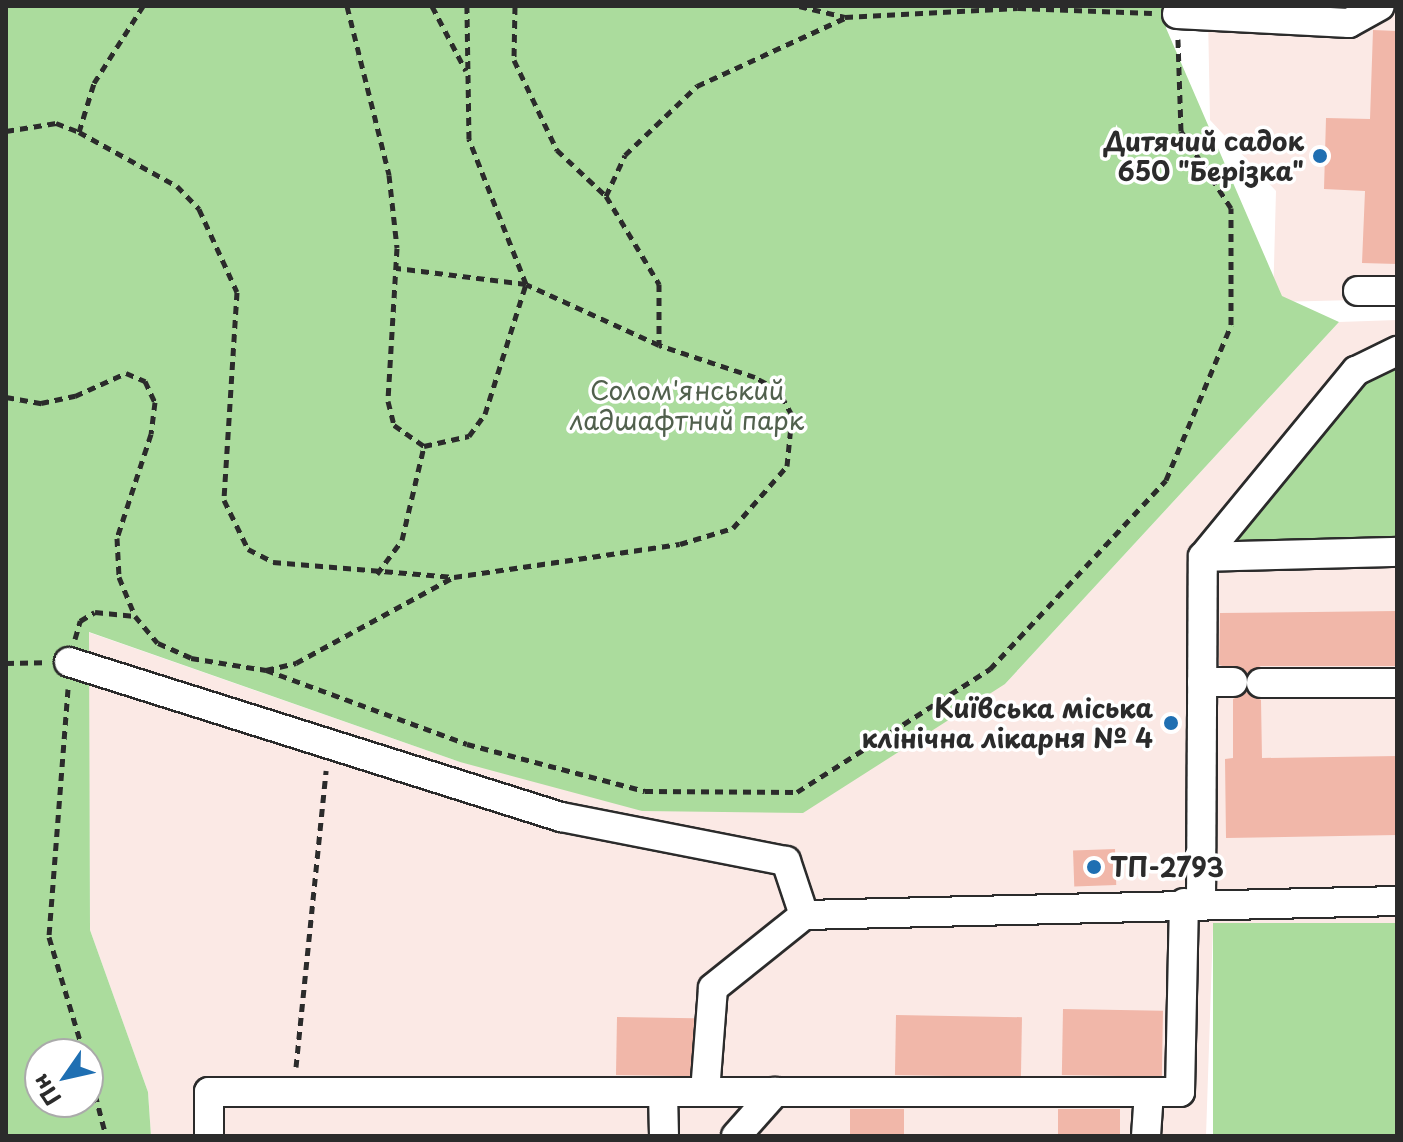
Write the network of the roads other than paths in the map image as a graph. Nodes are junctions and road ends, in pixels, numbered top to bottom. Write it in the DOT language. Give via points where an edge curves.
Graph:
graph roads {
  1 [pos="1380,6"];
  2 [pos="1177,14"];
  3 [pos="1358,291"];
  4 [pos="1397,291"];
  5 [pos="1397,351"];
  6 [pos="1397,552"];
  7 [pos="1203,557"];
  8 [pos="69,662"];
  9 [pos="1202,682"];
  10 [pos="1397,683"];
  11 [pos="1397,901"];
  12 [pos="1193,902"];
  13 [pos="804,915"];
  14 [pos="663,1092"];
  15 [pos="705,1092"];
  16 [pos="775,1092"];
  17 [pos="1149,1092"];
  18 [pos="209,1136"];
  19 [pos="664,1136"];
  20 [pos="736,1136"];
  21 [pos="1146,1136"];
  1 -- 2 [label="lane" via="1349,23"];
  3 -- 4 [label="lane"];
  5 -- 7 [label="lane" via="1356,371"];
  6 -- 7 [label="lane"];
  7 -- 9 [label="lane"];
  8 -- 13 [label="lane" via="561,817 786,861"];
  9 -- 10 [label="lane"];
  9 -- 12 [label="lane"];
  11 -- 12 [label="lane"];
  12 -- 13 [label="lane"];
  12 -- 17 [label="lane" via="1180,1092"];
  13 -- 15 [label="lane" via="713,988"];
  14 -- 15 [label="lane"];
  14 -- 18 [label="lane" via="209,1092"];
  14 -- 19 [label="lane"];
  15 -- 16 [label="lane"];
  16 -- 17 [label="lane"];
  16 -- 20 [label="lane"];
  17 -- 21 [label="lane"];
}
